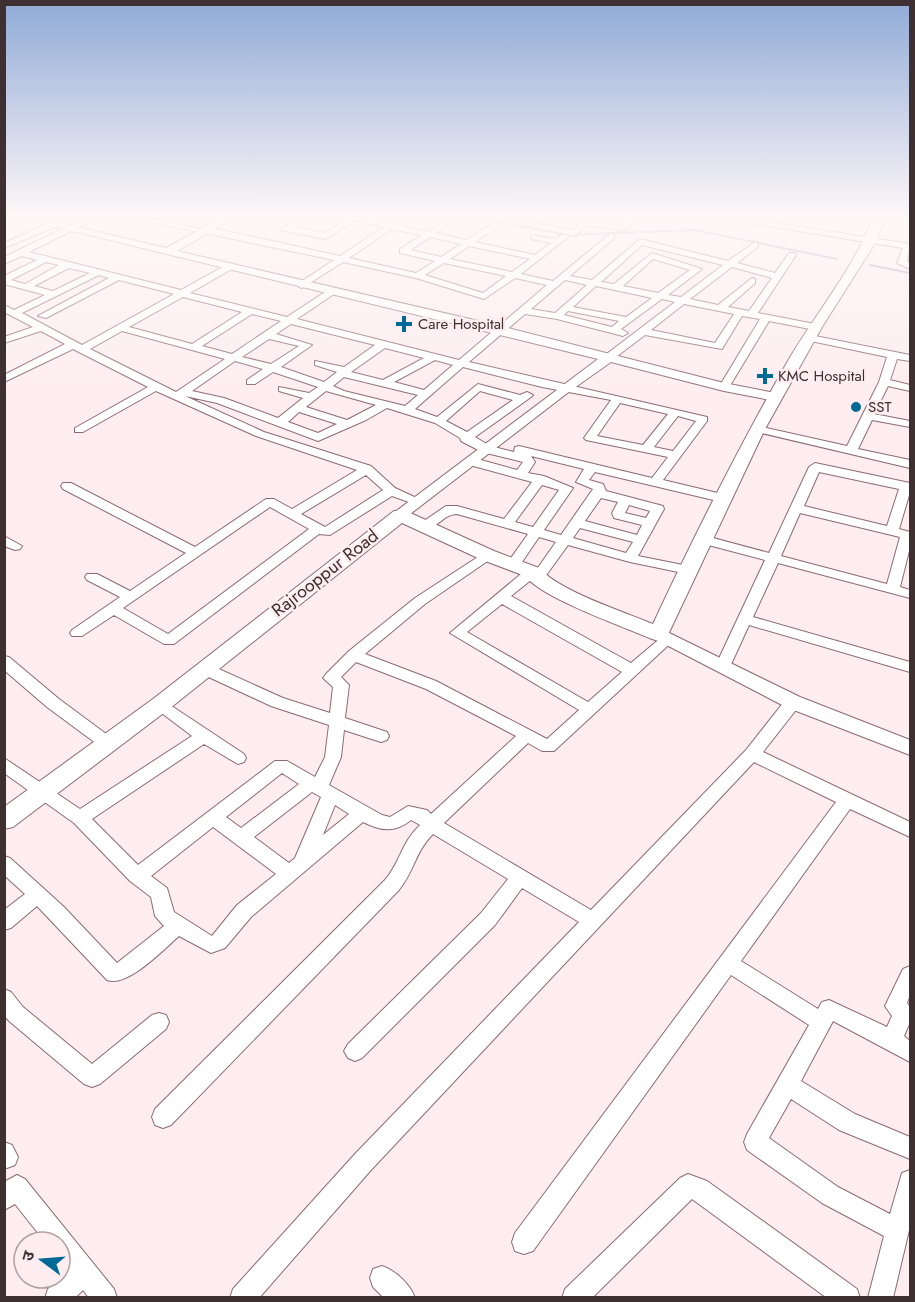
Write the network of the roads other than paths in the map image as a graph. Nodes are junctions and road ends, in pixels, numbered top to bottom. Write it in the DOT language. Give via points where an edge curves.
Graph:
graph roads {
  1 [pos="43,278"];
  2 [pos="87,278"];
  3 [pos="116,278"];
  4 [pos="210,278"];
  5 [pos="273,278"];
  6 [pos="312,278"];
  7 [pos="424,278"];
  8 [pos="509,278"];
  9 [pos="520,278"];
  10 [pos="562,278"];
  11 [pos="567,278"];
  12 [pos="599,278"];
  13 [pos="627,278"];
  14 [pos="684,278"];
  15 [pos="711,278"];
  16 [pos="740,278"];
  17 [pos="776,278"];
  18 [pos="847,278"];
  19 [pos="4,280"];
  20 [pos="752,281"];
  21 [pos="593,283"];
  22 [pos="554,284"];
  23 [pos="302,285"];
  24 [pos="27,286"];
  25 [pos="771,286"];
  26 [pos="615,288"];
  27 [pos="331,292"];
  28 [pos="53,294"];
  29 [pos="181,294"];
  30 [pos="658,296"];
  31 [pos="681,301"];
  32 [pos="566,308"];
  33 [pos="719,309"];
  34 [pos="10,311"];
  35 [pos="250,311"];
  36 [pos="523,311"];
  37 [pos="739,313"];
  38 [pos="556,316"];
  39 [pos="751,316"];
  40 [pos="766,318"];
  41 [pos="289,320"];
  42 [pos="627,320"];
  43 [pos="42,322"];
  44 [pos="122,328"];
  45 [pos="500,330"];
  46 [pos="614,330"];
  47 [pos="813,332"];
  48 [pos="639,334"];
  49 [pos="267,335"];
  50 [pos="4,340"];
  51 [pos="384,344"];
  52 [pos="77,348"];
  53 [pos="194,348"];
  54 [pos="893,355"];
  55 [pos="433,357"];
  56 [pos="608,358"];
  57 [pos="910,358"];
  58 [pos="232,359"];
  59 [pos="319,363"];
  60 [pos="461,364"];
  61 [pos="272,368"];
  62 [pos="344,372"];
  63 [pos="4,379"];
  64 [pos="251,382"];
  65 [pos="884,382"];
  66 [pos="385,383"];
  67 [pos="542,384"];
  68 [pos="325,386"];
  69 [pos="156,387"];
  70 [pos="565,387"];
  71 [pos="724,387"];
  72 [pos="910,388"];
  73 [pos="283,389"];
  74 [pos="425,393"];
  75 [pos="180,394"];
  76 [pos="774,397"];
  77 [pos="310,398"];
  78 [pos="618,398"];
  79 [pos="521,399"];
  80 [pos="386,404"];
  81 [pos="297,408"];
  82 [pos="407,410"];
  83 [pos="676,412"];
  84 [pos="868,416"];
  85 [pos="439,422"];
  86 [pos="279,423"];
  87 [pos="348,424"];
  88 [pos="910,424"];
  89 [pos="757,429"];
  90 [pos="79,430"];
  91 [pos="465,439"];
  92 [pos="490,446"];
  93 [pos="647,448"];
  94 [pos="851,451"];
  95 [pos="675,455"];
  96 [pos="470,461"];
  97 [pos="910,464"];
  98 [pos="592,467"];
  99 [pos="367,469"];
  100 [pos="521,474"];
  101 [pos="540,479"];
  102 [pos="655,482"];
  103 [pos="67,486"];
  104 [pos="908,487"];
  105 [pos="391,491"];
  106 [pos="598,493"];
  107 [pos="722,498"];
  108 [pos="417,501"];
  109 [pos="797,508"];
  110 [pos="292,514"];
  111 [pos="400,514"];
  112 [pos="577,523"];
  113 [pos="507,524"];
  114 [pos="426,526"];
  115 [pos="317,529"];
  116 [pos="892,531"];
  117 [pos="537,532"];
  118 [pos="909,536"];
  119 [pos="702,539"];
  120 [pos="564,540"];
  121 [pos="641,540"];
  122 [pos="197,553"];
  123 [pos="487,555"];
  124 [pos="630,558"];
  125 [pos="772,558"];
  126 [pos="905,566"];
  127 [pos="688,570"];
  128 [pos="527,572"];
  129 [pos="92,577"];
  130 [pos="892,590"];
  131 [pos="910,594"];
  132 [pos="131,597"];
  133 [pos="501,597"];
  134 [pos="114,609"];
  135 [pos="744,619"];
  136 [pos="77,633"];
  137 [pos="664,636"];
  138 [pos="354,655"];
  139 [pos="4,661"];
  140 [pos="723,667"];
  141 [pos="910,667"];
  142 [pos="205,669"];
  143 [pos="633,671"];
  144 [pos="793,702"];
  145 [pos="161,704"];
  146 [pos="590,710"];
  147 [pos="337,722"];
  148 [pos="204,735"];
  149 [pos="527,735"];
  150 [pos="381,736"];
  151 [pos="107,743"];
  152 [pos="910,748"];
  153 [pos="752,754"];
  154 [pos="238,758"];
  155 [pos="4,764"];
  156 [pos="321,789"];
  157 [pos="44,791"];
  158 [pos="848,800"];
  159 [pos="363,813"];
  160 [pos="213,817"];
  161 [pos="80,818"];
  162 [pos="4,820"];
  163 [pos="431,824"];
  164 [pos="910,830"];
  165 [pos="240,838"];
  166 [pos="4,863"];
  167 [pos="296,869"];
  168 [pos="137,876"];
  169 [pos="518,876"];
  170 [pos="38,894"];
  171 [pos="594,921"];
  172 [pos="4,922"];
  173 [pos="178,926"];
  174 [pos="728,963"];
  175 [pos="910,975"];
  176 [pos="4,998"];
  177 [pos="159,1022"];
  178 [pos="822,1022"];
  179 [pos="891,1040"];
  180 [pos="355,1051"];
  181 [pos="910,1052"];
  182 [pos="787,1085"];
  183 [pos="162,1116"];
  184 [pos="910,1148"];
  185 [pos="910,1180"];
  186 [pos="4,1198"];
  187 [pos="896,1230"];
  188 [pos="524,1242"];
  189 [pos="84,1272"];
  190 [pos="382,1278"];
  191 [pos="57,1298"];
  192 [pos="105,1298"];
  193 [pos="242,1298"];
  194 [pos="403,1298"];
  195 [pos="574,1298"];
  196 [pos="848,1298"];
  197 [pos="880,1298"];
  1 -- 24 [label="street"];
  2 -- 28 [label="street"];
  3 -- 29 [label="street"];
  3 -- 43 [label="street"];
  4 -- 29 [label="street"];
  5 -- 23 [label="street"];
  6 -- 23 [label="street"];
  7 -- 8 [label="street" via="484,296"];
  9 -- 22 [label="street"];
  10 -- 22 [label="street"];
  11 -- 21 [label="street"];
  12 -- 21 [label="street"];
  13 -- 26 [label="street"];
  14 -- 30 [label="street"];
  15 -- 31 [label="street"];
  16 -- 20 [label="street"];
  17 -- 25 [label="street"];
  18 -- 47 [label="main road"];
  19 -- 24 [label="street"];
  20 -- 25 [label="street"];
  20 -- 33 [label="street"];
  21 -- 26 [label="street"];
  21 -- 32 [label="street"];
  22 -- 36 [label="street"];
  23 -- 27 [label="street"];
  24 -- 28 [label="street"];
  25 -- 39 [label="street"];
  26 -- 30 [label="street"];
  27 -- 41 [label="street"];
  27 -- 45 [label="street"];
  28 -- 34 [label="street"];
  29 -- 35 [label="street"];
  29 -- 44 [label="street"];
  30 -- 31 [label="street"];
  30 -- 42 [label="street"];
  31 -- 33 [label="street"];
  31 -- 48 [label="street"];
  32 -- 38 [label="street"];
  32 -- 42 [label="street"];
  33 -- 37 [label="street"];
  34 -- 43 [label="street"];
  35 -- 41 [label="street"];
  35 -- 53 [label="street"];
  36 -- 38 [label="street"];
  36 -- 45 [label="street"];
  37 -- 39 [label="street"];
  37 -- 48 [label="street" via="718,347"];
  38 -- 46 [label="street"];
  39 -- 40 [label="street"];
  40 -- 47 [label="street"];
  40 -- 71 [label="street"];
  41 -- 49 [label="street"];
  41 -- 51 [label="street"];
  42 -- 46 [label="street"];
  43 -- 50 [label="street"];
  43 -- 52 [label="street"];
  44 -- 52 [label="street"];
  44 -- 53 [label="street"];
  45 -- 56 [label="street"];
  45 -- 60 [label="street"];
  46 -- 48 [label="street"];
  47 -- 54 [label="street"];
  47 -- 76 [label="main road"];
  48 -- 56 [label="street"];
  49 -- 58 [label="street"];
  49 -- 61 [label="street" via="307,345"];
  51 -- 55 [label="street"];
  51 -- 62 [label="street"];
  52 -- 63 [label="street"];
  52 -- 69 [label="street"];
  53 -- 58 [label="street"];
  54 -- 57 [label="street"];
  54 -- 65 [label="street"];
  55 -- 60 [label="street"];
  55 -- 66 [label="street"];
  56 -- 70 [label="street, Rajrooppur Road"];
  56 -- 71 [label="street"];
  58 -- 61 [label="street"];
  58 -- 75 [label="street"];
  59 -- 62 [label="street"];
  60 -- 67 [label="street"];
  60 -- 74 [label="street"];
  61 -- 64 [label="street"];
  61 -- 68 [label="street"];
  62 -- 66 [label="street"];
  62 -- 68 [label="street"];
  65 -- 72 [label="street"];
  65 -- 84 [label="street"];
  66 -- 74 [label="street"];
  67 -- 70 [label="street"];
  67 -- 79 [label="street"];
  68 -- 77 [label="street"];
  68 -- 80 [label="street"];
  69 -- 75 [label="street"];
  69 -- 90 [label="street"];
  70 -- 78 [label="street"];
  70 -- 92 [label="street, Rajrooppur Road"];
  71 -- 76 [label="street"];
  73 -- 77 [label="street"];
  74 -- 82 [label="street"];
  75 -- 86 [label="street" via="220,400"];
  75 -- 99 [label="street" via="260,434"];
  76 -- 89 [label="main road"];
  77 -- 81 [label="street"];
  78 -- 83 [label="street"];
  78 -- 93 [label="street" via="590,438"];
  79 -- 85 [label="street" via="478,387"];
  79 -- 91 [label="street"];
  80 -- 82 [label="street"];
  80 -- 87 [label="street"];
  81 -- 86 [label="street"];
  81 -- 87 [label="street"];
  82 -- 85 [label="street"];
  83 -- 93 [label="street"];
  83 -- 95 [label="street" via="703,419"];
  84 -- 88 [label="street"];
  84 -- 94 [label="street"];
  85 -- 91 [label="street"];
  86 -- 87 [label="street" via="318,436"];
  89 -- 94 [label="street"];
  89 -- 107 [label="main road"];
  91 -- 92 [label="street"];
  92 -- 96 [label="street, Rajrooppur Road"];
  92 -- 98 [label="street"];
  92 -- 100 [label="street" via="526,458 529,462"];
  93 -- 95 [label="street"];
  94 -- 97 [label="street"];
  95 -- 102 [label="street"];
  96 -- 100 [label="street"];
  96 -- 108 [label="street, Rajrooppur Road"];
  98 -- 102 [label="street"];
  98 -- 106 [label="street" via="582,482 599,487"];
  99 -- 105 [label="street"];
  99 -- 110 [label="street"];
  100 -- 101 [label="street"];
  101 -- 113 [label="street"];
  101 -- 117 [label="street" via="564,486 567,491"];
  102 -- 107 [label="street"];
  103 -- 122 [label="street"];
  104 -- 109 [label="street" via="815,467"];
  104 -- 116 [label="street"];
  105 -- 108 [label="street"];
  105 -- 115 [label="street" via="325,532"];
  106 -- 112 [label="street"];
  106 -- 121 [label="street" via="658,509"];
  107 -- 119 [label="main road"];
  108 -- 111 [label="street, Rajrooppur Road"];
  109 -- 116 [label="street"];
  109 -- 125 [label="street"];
  110 -- 115 [label="street"];
  110 -- 122 [label="street" via="270,502"];
  111 -- 114 [label="main road"];
  111 -- 142 [label="main road, Rajrooppur Road"];
  112 -- 120 [label="street"];
  112 -- 121 [label="street"];
  113 -- 114 [label="street" via="452,509"];
  113 -- 117 [label="street"];
  114 -- 123 [label="main road"];
  115 -- 134 [label="street" via="169,641"];
  116 -- 118 [label="street"];
  117 -- 120 [label="street"];
  117 -- 128 [label="street"];
  118 -- 126 [label="street"];
  119 -- 125 [label="street"];
  119 -- 127 [label="main road"];
  120 -- 124 [label="street"];
  120 -- 128 [label="street"];
  121 -- 124 [label="street"];
  122 -- 132 [label="street"];
  123 -- 128 [label="main road"];
  123 -- 138 [label="street" via="420,601"];
  124 -- 127 [label="street"];
  125 -- 130 [label="street"];
  125 -- 135 [label="street"];
  126 -- 130 [label="street"];
  127 -- 137 [label="main road"];
  128 -- 133 [label="street"];
  128 -- 137 [label="main road" via="575,598"];
  129 -- 132 [label="street"];
  130 -- 131 [label="street"];
  132 -- 134 [label="street"];
  133 -- 143 [label="street"];
  133 -- 146 [label="street" via="457,633"];
  134 -- 136 [label="street"];
  135 -- 140 [label="street"];
  135 -- 141 [label="street"];
  137 -- 140 [label="street"];
  137 -- 143 [label="street"];
  138 -- 147 [label="street" via="331,678 341,685"];
  138 -- 149 [label="street" via="431,685"];
  139 -- 151 [label="street"];
  140 -- 144 [label="street"];
  142 -- 145 [label="main road, Rajrooppur Road"];
  142 -- 147 [label="street" via="257,694"];
  143 -- 146 [label="street"];
  144 -- 152 [label="street"];
  144 -- 153 [label="street"];
  145 -- 148 [label="street"];
  145 -- 151 [label="main road, Rajrooppur Road"];
  146 -- 149 [label="street" via="548,747"];
  147 -- 150 [label="street"];
  147 -- 156 [label="street" via="333,757"];
  148 -- 154 [label="street"];
  148 -- 161 [label="street"];
  149 -- 163 [label="street"];
  151 -- 157 [label="main road, Rajrooppur Road"];
  153 -- 158 [label="street"];
  153 -- 171 [label="street"];
  155 -- 157 [label="street"];
  156 -- 159 [label="street"];
  156 -- 160 [label="street" via="281,765"];
  156 -- 165 [label="street"];
  156 -- 167 [label="street"];
  157 -- 161 [label="street"];
  157 -- 162 [label="main road, Rajrooppur Road"];
  158 -- 164 [label="street"];
  158 -- 174 [label="street"];
  159 -- 163 [label="street" via="387,825 395,824 408,813 421,815"];
  159 -- 167 [label="street"];
  160 -- 165 [label="street"];
  160 -- 168 [label="street"];
  161 -- 168 [label="street"];
  163 -- 169 [label="street"];
  163 -- 183 [label="street" via="414,841 392,885"];
  165 -- 167 [label="street"];
  166 -- 170 [label="street"];
  167 -- 173 [label="street" via="244,912 218,942 204,943"];
  168 -- 173 [label="street" via="160,893 165,916"];
  169 -- 171 [label="street"];
  169 -- 180 [label="street" via="488,919"];
  170 -- 172 [label="street"];
  170 -- 173 [label="street" via="114,974"];
  171 -- 193 [label="street" via="363,1162"];
  174 -- 178 [label="street"];
  174 -- 188 [label="street"];
  175 -- 179 [label="street" via="896,1006 904,1014"];
  176 -- 177 [label="street" via="16,1014 92,1077"];
  178 -- 179 [label="street" via="829,1009"];
  178 -- 182 [label="street"];
  179 -- 181 [label="street"];
  182 -- 184 [label="street" via="847,1122"];
  182 -- 187 [label="street" via="755,1142 830,1195"];
  185 -- 187 [label="street"];
  186 -- 189 [label="street" via="17,1187"];
  187 -- 197 [label="street"];
  189 -- 191 [label="street"];
  189 -- 192 [label="street"];
  190 -- 194 [label="street"];
  195 -- 196 [label="street" via="688,1186 699,1189"];
}
